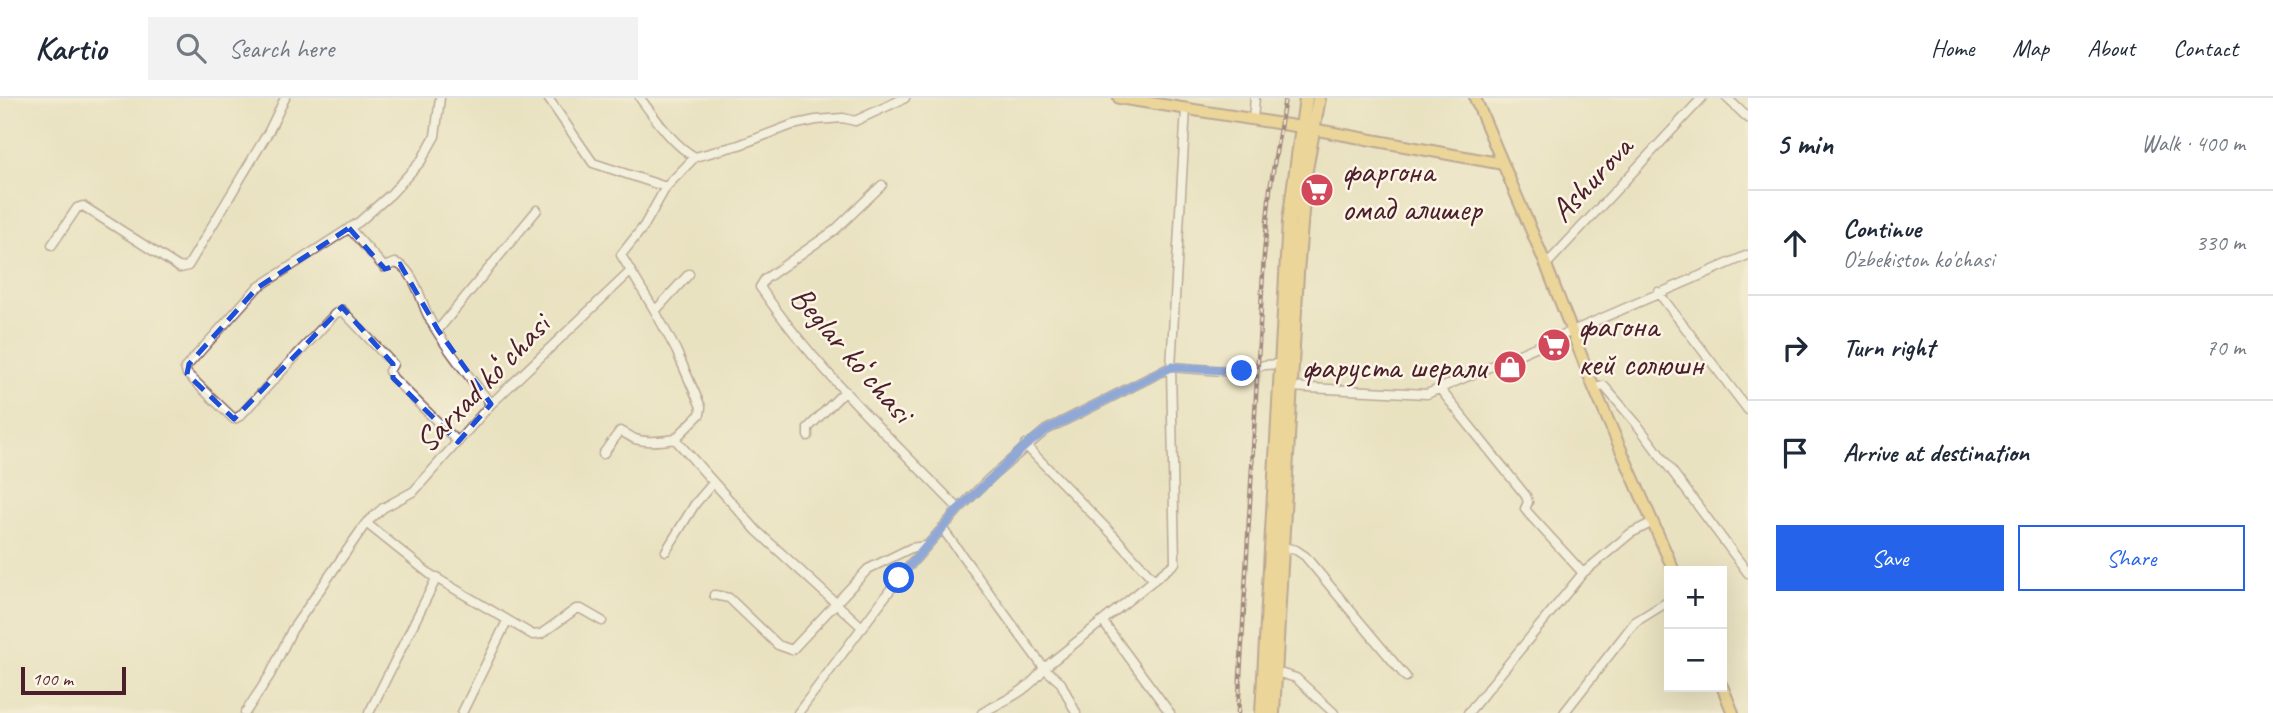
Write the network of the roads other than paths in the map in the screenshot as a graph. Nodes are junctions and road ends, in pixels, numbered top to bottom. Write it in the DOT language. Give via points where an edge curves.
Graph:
graph roads {
  1 [pos="285,98"];
  2 [pos="440,98"];
  3 [pos="548,98"];
  4 [pos="640,98"];
  5 [pos="905,98"];
  6 [pos="1119,98"];
  7 [pos="1255,98"];
  8 [pos="1306,98"];
  9 [pos="1319,98"];
  10 [pos="1475,98"];
  11 [pos="1702,98"];
  12 [pos="1727,98"];
  13 [pos="1144,100"];
  14 [pos="1185,108"];
  15 [pos="1748,118"];
  16 [pos="1253,119"];
  17 [pos="1307,128"];
  18 [pos="695,157"];
  19 [pos="1503,164"];
  20 [pos="882,185"];
  21 [pos="666,187"];
  22 [pos="537,210"];
  23 [pos="349,228"];
  24 [pos="52,245"];
  25 [pos="1748,255"];
  26 [pos="1546,265"];
  27 [pos="630,272"];
  28 [pos="689,274"];
  29 [pos="1658,292"];
  30 [pos="655,311"];
  31 [pos="438,330"];
  32 [pos="1571,331"];
  33 [pos="1280,365"];
  34 [pos="1171,367"];
  35 [pos="1285,387"];
  36 [pos="1594,388"];
  37 [pos="1440,389"];
  38 [pos="845,391"];
  39 [pos="491,404"];
  40 [pos="1748,410"];
  41 [pos="808,436"];
  42 [pos="675,439"];
  43 [pos="458,442"];
  44 [pos="1025,446"];
  45 [pos="603,454"];
  46 [pos="712,483"];
  47 [pos="959,509"];
  48 [pos="366,523"];
  49 [pos="1653,523"];
  50 [pos="942,528"];
  51 [pos="925,546"];
  52 [pos="1283,547"];
  53 [pos="666,551"];
  54 [pos="1672,566"];
  55 [pos="1583,573"];
  56 [pos="1748,573"];
  57 [pos="437,577"];
  58 [pos="1154,580"];
  59 [pos="714,595"];
  60 [pos="836,604"];
  61 [pos="1664,604"];
  62 [pos="507,621"];
  63 [pos="602,621"];
  64 [pos="1103,622"];
  65 [pos="863,628"];
  66 [pos="1044,668"];
  67 [pos="1276,672"];
  68 [pos="1406,677"];
  69 [pos="1724,692"];
  70 [pos="245,713"];
  71 [pos="369,713"];
  72 [pos="462,713"];
  73 [pos="798,713"];
  74 [pos="982,713"];
  75 [pos="1076,713"];
  76 [pos="1170,713"];
  77 [pos="1262,713"];
  78 [pos="1273,713"];
  79 [pos="1334,713"];
  80 [pos="1468,713"];
  81 [pos="1564,713"];
  82 [pos="1733,713"];
  1 -- 24 [label="street" via="185,268 83,206"];
  2 -- 23 [label="street" via="435,136 421,161"];
  3 -- 21 [label="street" via="593,163"];
  4 -- 18 [label="street"];
  5 -- 18 [label="street" via="855,121 843,118 792,125"];
  6 -- 13 [label="main road"];
  7 -- 16 [label="street"];
  8 -- 17 [label="highway"];
  9 -- 17 [label="highway"];
  10 -- 19 [label="main road"];
  11 -- 26 [label="street, Ashurova"];
  12 -- 15 [label="street"];
  13 -- 14 [label="main road"];
  14 -- 16 [label="main road"];
  14 -- 34 [label="street"];
  16 -- 17 [label="main road"];
  17 -- 19 [label="main road"];
  17 -- 33 [label="highway" via="1289,221"];
  17 -- 35 [label="highway"];
  18 -- 21 [label="street"];
  19 -- 26 [label="main road"];
  20 -- 38 [label="street, Beglar koʻchasi" via="835,230 760,284"];
  21 -- 27 [label="street" via="644,226 622,252"];
  22 -- 31 [label="street"];
  23 -- 31 [label="street" via="382,265 400,264"];
  23 -- 43 [label="street" via="257,288 189,363 187,374 233,419 342,310 393,364 389,371 393,377"];
  25 -- 29 [label="street"];
  26 -- 32 [label="main road"];
  27 -- 30 [label="street"];
  27 -- 39 [label="street, Sarxad koʻchasi"];
  28 -- 30 [label="street"];
  29 -- 32 [label="street"];
  29 -- 40 [label="street"];
  30 -- 42 [label="street" via="702,410"];
  31 -- 39 [label="street"];
  32 -- 36 [label="main road"];
  32 -- 37 [label="street"];
  33 -- 34 [label="street" via="1236,372"];
  33 -- 35 [label="highway"];
  34 -- 44 [label="street" via="1046,430"];
  34 -- 58 [label="street" via="1175,563"];
  35 -- 37 [label="street" via="1424,394"];
  35 -- 52 [label="highway"];
  35 -- 77 [label="highway"];
  36 -- 49 [label="main road"];
  36 -- 56 [label="street" via="1604,386 1636,423"];
  37 -- 55 [label="street" via="1526,496 1525,509"];
  38 -- 41 [label="street" via="808,428"];
  38 -- 47 [label="street, Beglar koʻchasi"];
  39 -- 43 [label="street, Sarxad koʻchasi"];
  42 -- 45 [label="street" via="634,439 620,431"];
  42 -- 46 [label="street"];
  43 -- 48 [label="street, Sarxad koʻchasi" via="414,491"];
  44 -- 47 [label="street"];
  44 -- 58 [label="street"];
  46 -- 53 [label="street"];
  46 -- 60 [label="street"];
  47 -- 50 [label="street"];
  48 -- 57 [label="street"];
  48 -- 70 [label="street, Sarxad koʻchasi" via="292,630"];
  49 -- 54 [label="main road"];
  49 -- 55 [label="street" via="1631,533"];
  50 -- 51 [label="street"];
  50 -- 66 [label="street"];
  51 -- 60 [label="street" via="868,569"];
  51 -- 65 [label="street"];
  52 -- 67 [label="highway"];
  52 -- 68 [label="street" via="1305,556"];
  55 -- 80 [label="street"];
  57 -- 62 [label="street"];
  57 -- 71 [label="street"];
  58 -- 64 [label="street"];
  59 -- 60 [label="street" via="729,598 789,651"];
  60 -- 65 [label="street"];
  61 -- 81 [label="street" via="1635,622"];
  62 -- 63 [label="street" via="537,635 576,609"];
  62 -- 72 [label="street"];
  64 -- 66 [label="street"];
  64 -- 76 [label="street"];
  65 -- 73 [label="street"];
  66 -- 74 [label="street" via="1024,690"];
  66 -- 75 [label="street" via="1060,683"];
  67 -- 78 [label="highway"];
  67 -- 79 [label="street" via="1296,678"];
  69 -- 82 [label="main road"];
}
